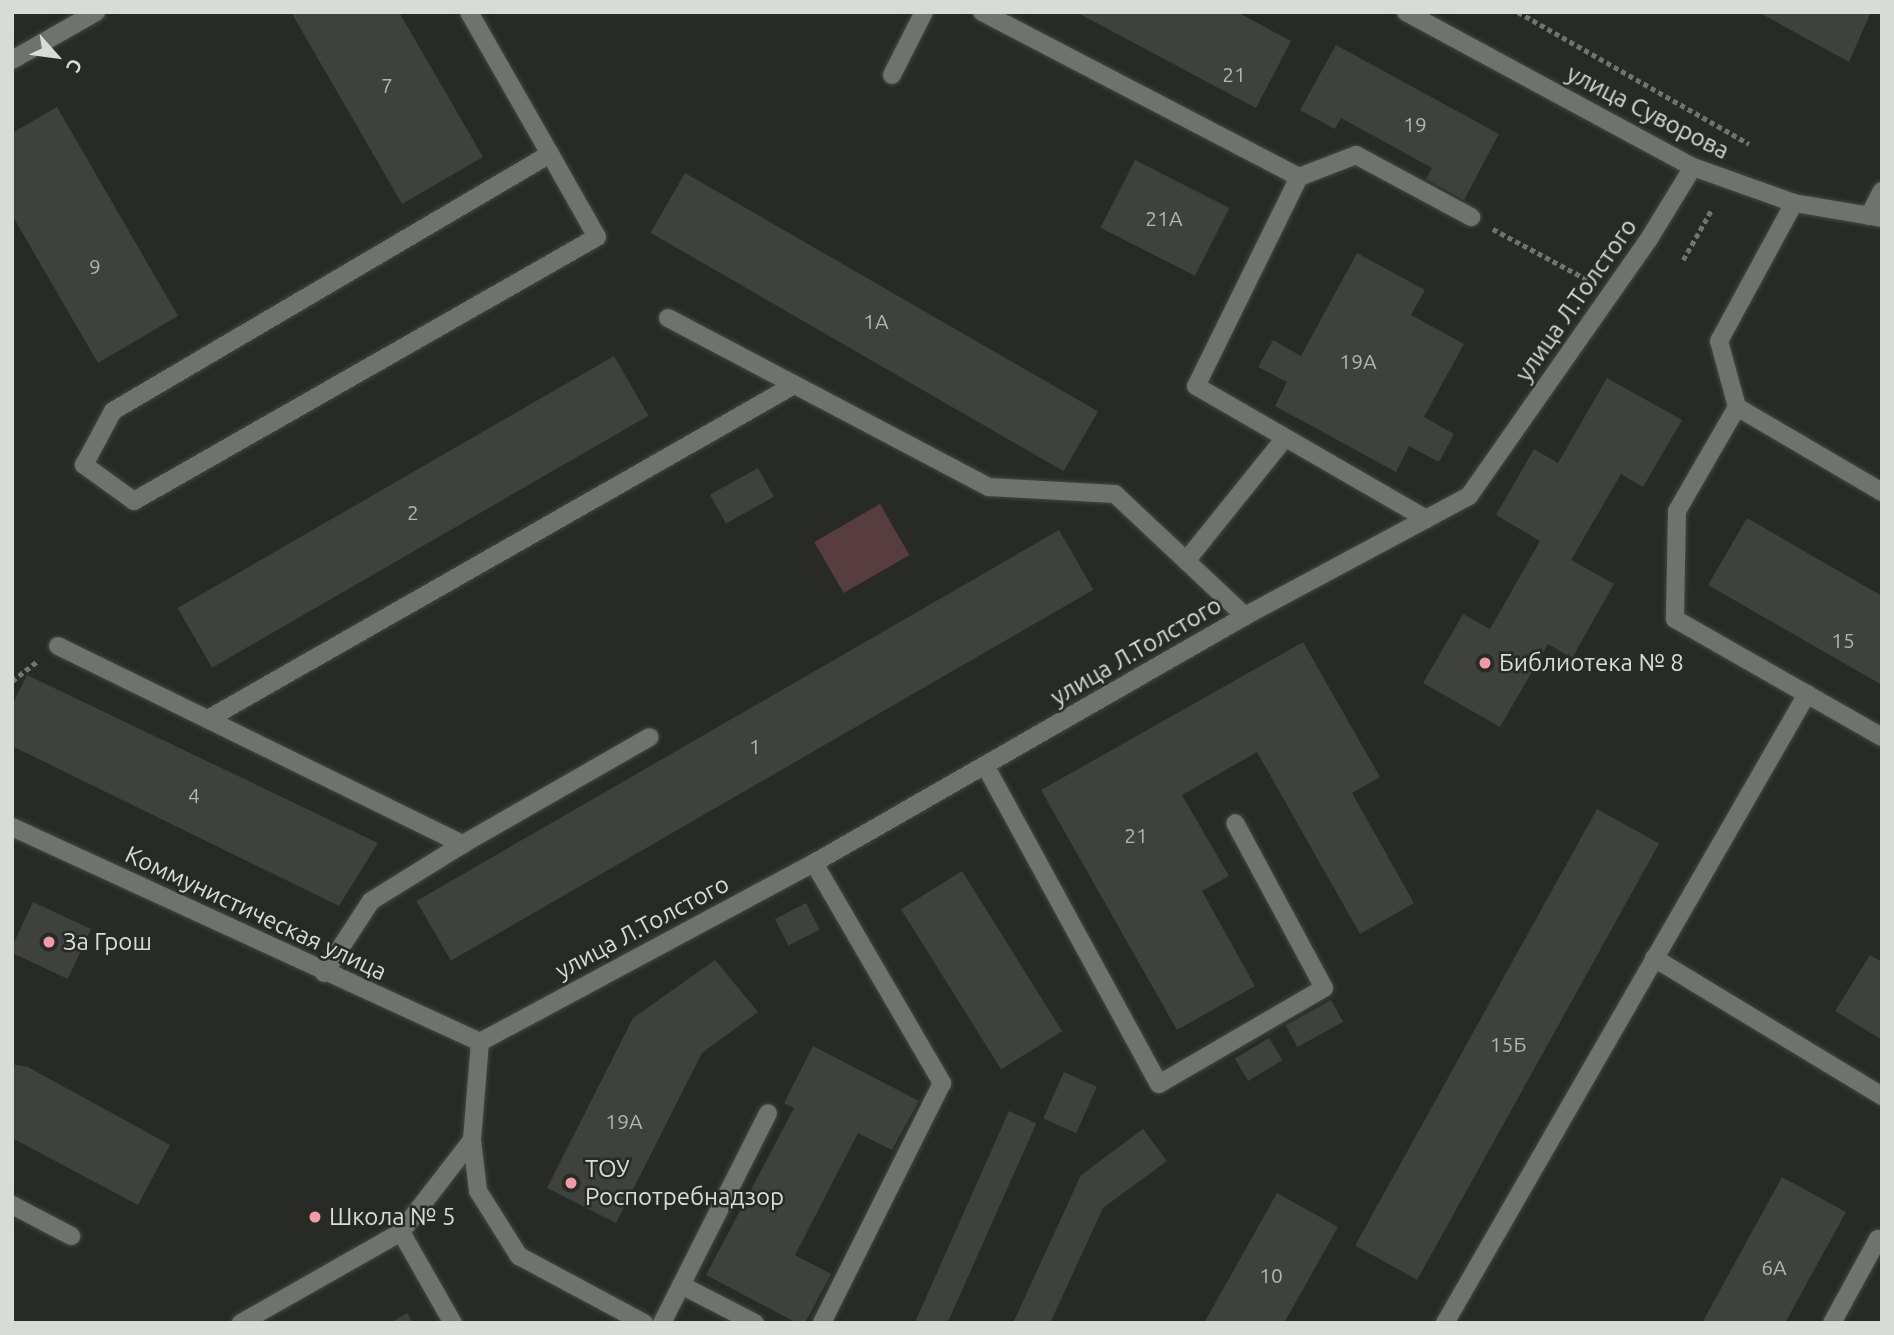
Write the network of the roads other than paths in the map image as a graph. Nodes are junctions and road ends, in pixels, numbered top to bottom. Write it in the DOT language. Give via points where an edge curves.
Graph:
graph roads {
  1 [pos="96,12"];
  2 [pos="469,12"];
  3 [pos="924,12"];
  4 [pos="982,12"];
  5 [pos="1406,12"];
  6 [pos="12,60"];
  7 [pos="892,75"];
  8 [pos="550,153"];
  9 [pos="1693,167"];
  10 [pos="1299,177"];
  11 [pos="1882,191"];
  12 [pos="1794,203"];
  13 [pos="1471,217"];
  14 [pos="1875,217"];
  15 [pos="668,318"];
  16 [pos="794,385"];
  17 [pos="1737,407"];
  18 [pos="1285,438"];
  19 [pos="1882,492"];
  20 [pos="1426,519"];
  21 [pos="1186,561"];
  22 [pos="1245,616"];
  23 [pos="58,646"];
  24 [pos="1807,694"];
  25 [pos="208,719"];
  26 [pos="650,737"];
  27 [pos="1882,737"];
  28 [pos="986,767"];
  29 [pos="1235,823"];
  30 [pos="12,827"];
  31 [pos="463,844"];
  32 [pos="814,863"];
  33 [pos="1654,958"];
  34 [pos="324,974"];
  35 [pos="480,1042"];
  36 [pos="1882,1096"];
  37 [pos="768,1113"];
  38 [pos="472,1140"];
  39 [pos="12,1205"];
  40 [pos="401,1232"];
  41 [pos="71,1236"];
  42 [pos="1882,1241"];
  43 [pos="681,1285"];
  44 [pos="241,1323"];
  45 [pos="453,1323"];
  46 [pos="644,1323"];
  47 [pos="662,1323"];
  48 [pos="755,1323"];
  49 [pos="822,1323"];
  50 [pos="1445,1323"];
  51 [pos="1832,1323"];
  1 -- 6 [label="street"];
  2 -- 8 [label="street"];
  3 -- 7 [label="street"];
  4 -- 10 [label="street"];
  5 -- 9 [label="street, улица Суворова"];
  8 -- 8 [label="street" via="597,237 134,501 84,465 113,411"];
  9 -- 12 [label="street, улица Суворова"];
  9 -- 20 [label="street, улица Л.Толстого" via="1612,293 1469,496"];
  10 -- 13 [label="street" via="1356,155"];
  10 -- 18 [label="street" via="1196,386"];
  11 -- 14 [label="street"];
  12 -- 14 [label="street, улица Суворова"];
  12 -- 17 [label="street" via="1719,341"];
  15 -- 16 [label="street"];
  16 -- 21 [label="street" via="989,488 1115,494"];
  16 -- 25 [label="street"];
  17 -- 19 [label="street"];
  17 -- 24 [label="street" via="1677,511 1675,619"];
  18 -- 20 [label="street"];
  18 -- 21 [label="street"];
  20 -- 22 [label="street, улица Л.Толстого"];
  21 -- 22 [label="street"];
  22 -- 28 [label="street, улица Л.Толстого"];
  23 -- 25 [label="street"];
  24 -- 27 [label="street"];
  24 -- 33 [label="street"];
  25 -- 31 [label="street"];
  26 -- 31 [label="street"];
  28 -- 29 [label="street" via="1159,1084 1324,988"];
  28 -- 32 [label="street, улица Л.Толстого"];
  30 -- 34 [label="street, Коммунистическая улица"];
  31 -- 34 [label="street" via="370,901"];
  32 -- 35 [label="street, улица Л.Толстого"];
  32 -- 49 [label="street" via="942,1083"];
  33 -- 36 [label="street"];
  33 -- 50 [label="street"];
  34 -- 35 [label="street, Коммунистическая улица"];
  35 -- 38 [label="street"];
  37 -- 43 [label="street"];
  38 -- 40 [label="street"];
  38 -- 46 [label="street" via="478,1192 519,1256"];
  39 -- 41 [label="street"];
  40 -- 44 [label="street"];
  40 -- 45 [label="street"];
  42 -- 51 [label="street" via="1878,1240"];
  43 -- 47 [label="street"];
  43 -- 48 [label="street"];
}
